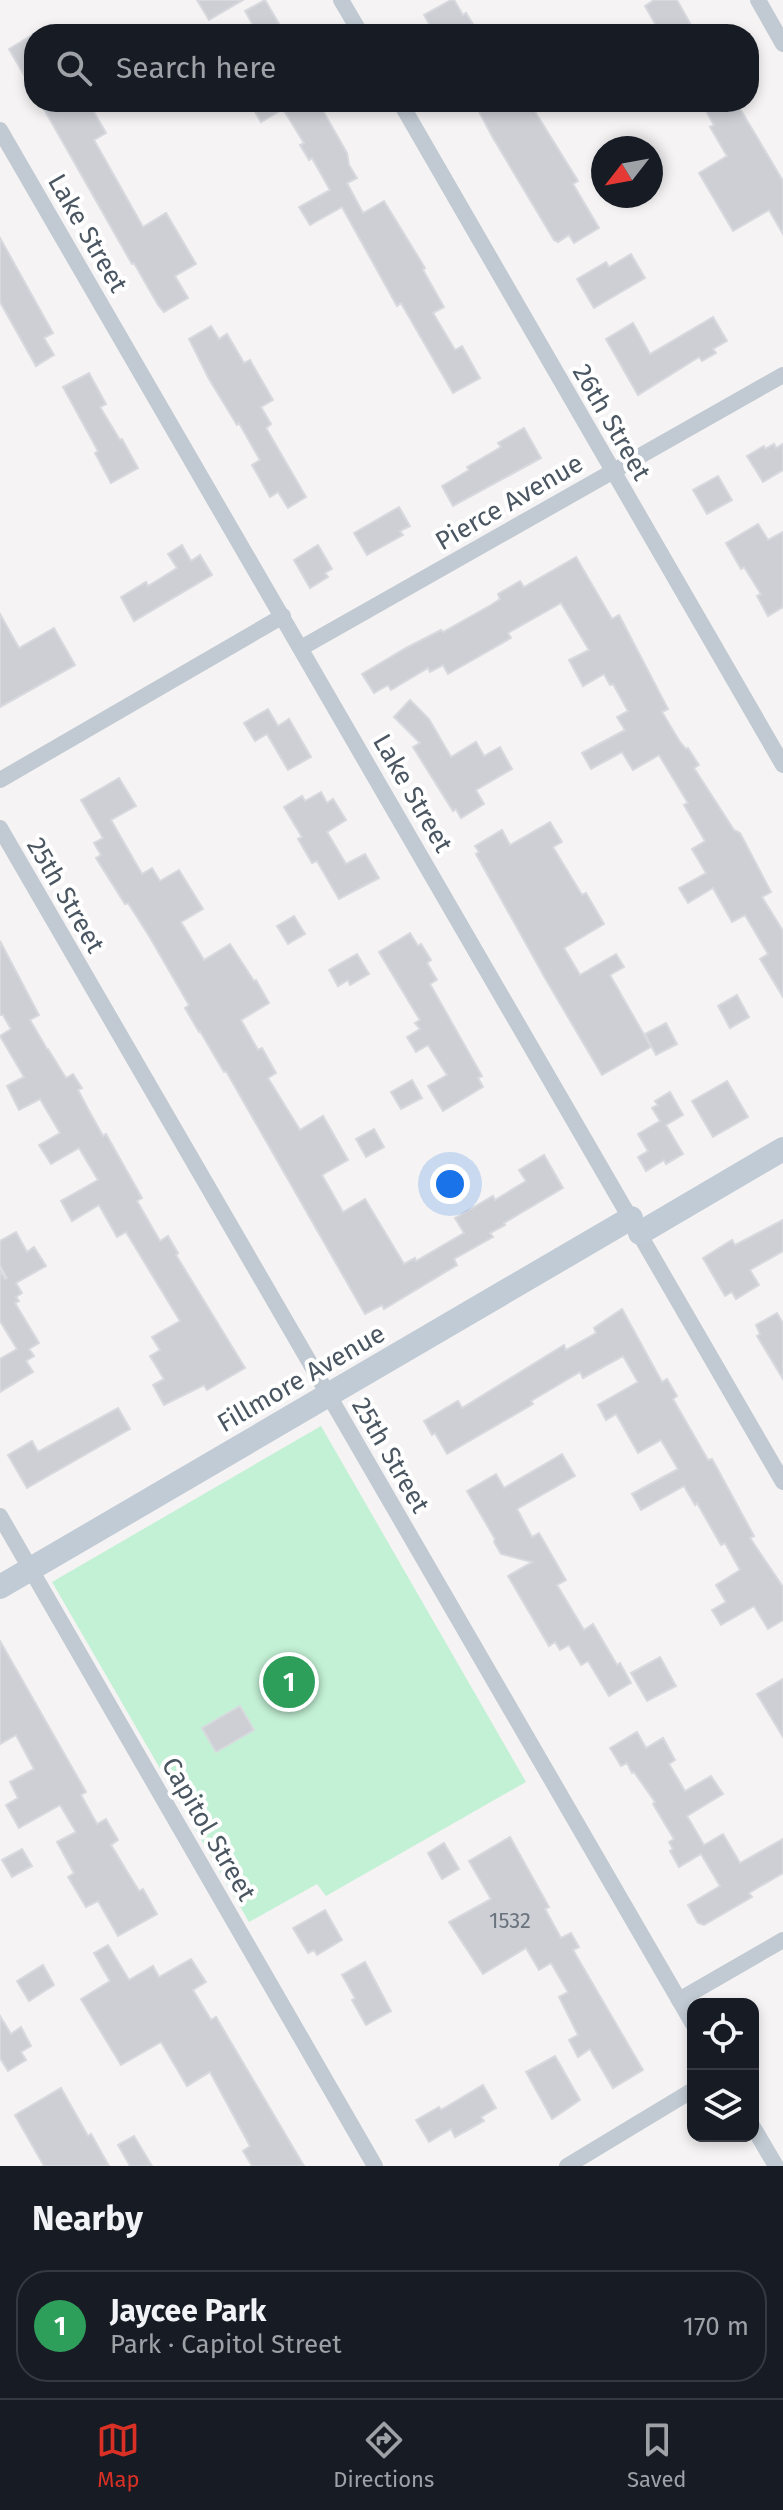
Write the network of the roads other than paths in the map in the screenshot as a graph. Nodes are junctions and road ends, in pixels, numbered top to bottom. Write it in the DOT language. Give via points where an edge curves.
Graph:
graph roads {
  1 [pos="341,0"];
  2 [pos="758,0"];
  3 [pos="355,24"];
  4 [pos="783,44"];
  5 [pos="406,112"];
  6 [pos="0,130"];
  7 [pos="783,375"];
  8 [pos="613,471"];
  9 [pos="283,616"];
  10 [pos="301,648"];
  11 [pos="783,765"];
  12 [pos="0,780"];
  13 [pos="0,828"];
  14 [pos="783,1149"];
  15 [pos="635,1226"];
  16 [pos="329,1395"];
  17 [pos="783,1482"];
  18 [pos="0,1516"];
  19 [pos="31,1569"];
  20 [pos="0,1587"];
  21 [pos="783,1940"];
  22 [pos="679,2000"];
  23 [pos="687,2014"];
  24 [pos="687,2094"];
  25 [pos="759,2137"];
  26 [pos="375,2166"];
  27 [pos="567,2166"];
  28 [pos="776,2166"];
  1 -- 3 [label="street"];
  2 -- 4 [label="street"];
  5 -- 8 [label="street, 26th Street"];
  6 -- 9 [label="street, Lake Street"];
  7 -- 8 [label="street, Pierce Avenue"];
  8 -- 10 [label="street, Pierce Avenue"];
  8 -- 11 [label="street, 26th Street"];
  9 -- 10 [label="street, Lake Street"];
  9 -- 12 [label="street"];
  10 -- 15 [label="street, Lake Street"];
  13 -- 16 [label="street, 25th Street"];
  14 -- 15 [label="street, Fillmore Avenue"];
  15 -- 16 [label="street, Fillmore Avenue"];
  15 -- 17 [label="street, Lake Street"];
  16 -- 19 [label="street, Fillmore Avenue"];
  16 -- 22 [label="street, 25th Street"];
  18 -- 19 [label="street, Capitol Street"];
  19 -- 20 [label="street, Fillmore Avenue"];
  19 -- 26 [label="street, Capitol Street"];
  21 -- 22 [label="street"];
  22 -- 23 [label="street, 25th Street"];
  24 -- 27 [label="street"];
  25 -- 28 [label="street"];
}
